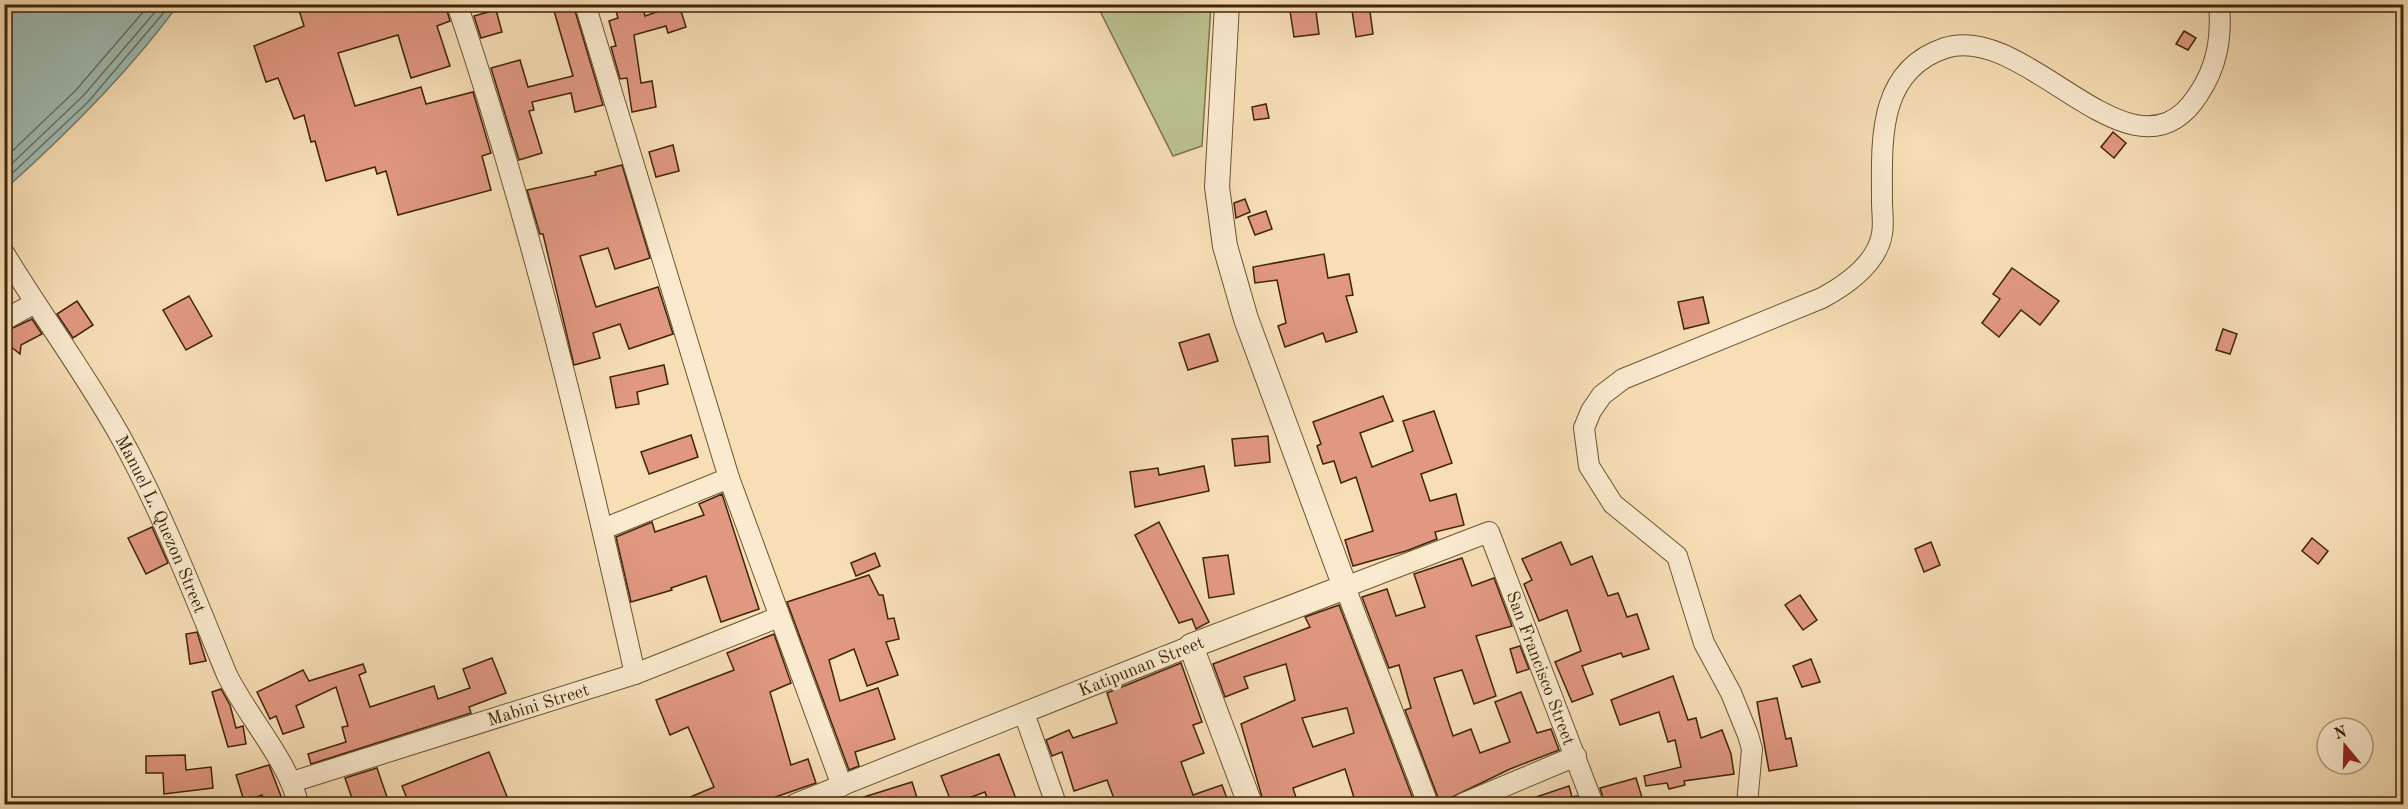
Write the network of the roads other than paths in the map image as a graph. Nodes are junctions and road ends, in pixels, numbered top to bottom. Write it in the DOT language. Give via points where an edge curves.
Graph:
graph roads {
  1 [pos="457,4"];
  2 [pos="585,4"];
  3 [pos="1227,4"];
  4 [pos="2219,4"];
  5 [pos="4,253"];
  6 [pos="35,303"];
  7 [pos="4,320"];
  8 [pos="729,478"];
  9 [pos="603,529"];
  10 [pos="1489,532"];
  11 [pos="1345,587"];
  12 [pos="779,617"];
  13 [pos="1191,646"];
  14 [pos="635,674"];
  15 [pos="1024,713"];
  16 [pos="1575,756"];
  17 [pos="292,782"];
  18 [pos="842,786"];
  19 [pos="298,804"];
  20 [pos="795,804"];
  21 [pos="1056,804"];
  22 [pos="1250,804"];
  23 [pos="1428,804"];
  24 [pos="1462,804"];
  25 [pos="1593,804"];
  26 [pos="1747,804"];
  1 -- 9 [label="street" via="515,193"];
  2 -- 8 [label="street"];
  3 -- 11 [label="street" via="1216,187 1225,246 1246,319"];
  4 -- 26 [label="street" via="2218,47 2212,75 2190,108 2156,125 2119,123 2027,65 1994,49 1972,44 1927,55 1907,71 1886,112 1881,138 1882,234 1864,266 1845,285 1822,298 1623,379 1602,395 1591,411 1584,428 1589,466 1613,504 1677,556 1702,637 1749,735 1752,749"];
  5 -- 6 [label="street, Manuel L. Quezon Street"];
  6 -- 7 [label="street"];
  6 -- 17 [label="street, Manuel L. Quezon Street" via="120,436 226,675"];
  8 -- 9 [label="street"];
  8 -- 12 [label="street"];
  9 -- 14 [label="street"];
  10 -- 11 [label="street, Katipunan Street"];
  10 -- 16 [label="street, San Francisco Street"];
  11 -- 13 [label="street, Katipunan Street"];
  11 -- 23 [label="street"];
  12 -- 14 [label="street, Mabini Street"];
  12 -- 18 [label="street"];
  13 -- 15 [label="street, Katipunan Street"];
  13 -- 22 [label="street"];
  14 -- 17 [label="street, Mabini Street"];
  15 -- 18 [label="street, Katipunan Street"];
  15 -- 21 [label="street"];
  16 -- 24 [label="street"];
  16 -- 25 [label="street, San Francisco Street"];
  17 -- 19 [label="street, Manuel L. Quezon Street"];
  18 -- 20 [label="street, Katipunan Street"];
}
